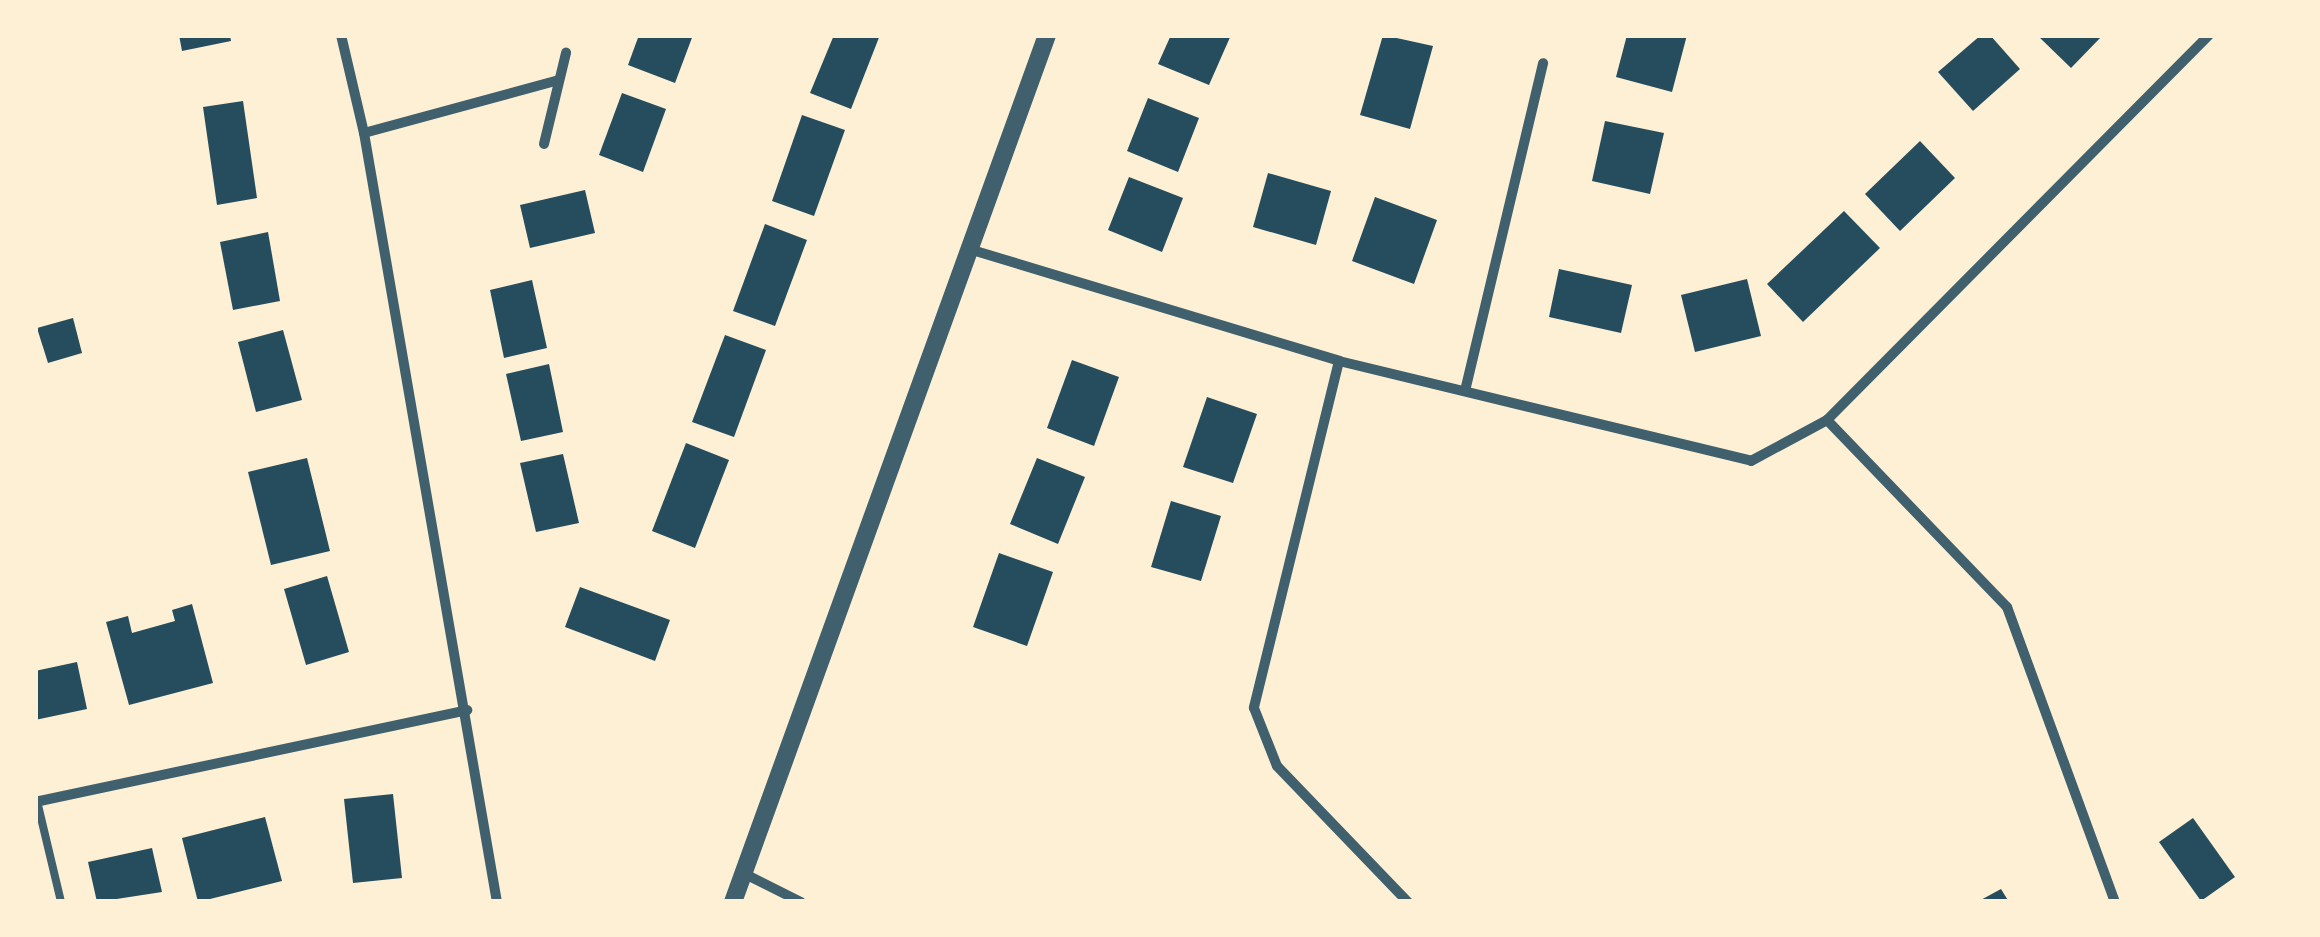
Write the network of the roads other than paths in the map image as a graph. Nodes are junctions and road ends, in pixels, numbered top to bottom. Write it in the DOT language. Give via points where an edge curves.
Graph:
graph roads {
  1 [pos="341,35"];
  2 [pos="1047,35"];
  3 [pos="2209,35"];
  4 [pos="566,53"];
  5 [pos="1543,63"];
  6 [pos="559,80"];
  7 [pos="364,133"];
  8 [pos="544,144"];
  9 [pos="968,248"];
  10 [pos="1339,360"];
  11 [pos="1465,391"];
  12 [pos="1827,420"];
  13 [pos="467,710"];
  14 [pos="36,801"];
  15 [pos="743,873"];
  16 [pos="62,902"];
  17 [pos="498,902"];
  18 [pos="733,902"];
  19 [pos="801,902"];
  20 [pos="1408,902"];
  21 [pos="2115,902"];
  1 -- 7 [label="street"];
  2 -- 9 [label="street"];
  3 -- 12 [label="street"];
  4 -- 6 [label="street"];
  5 -- 11 [label="street"];
  6 -- 7 [label="street"];
  6 -- 8 [label="street"];
  7 -- 13 [label="street"];
  9 -- 10 [label="street"];
  9 -- 15 [label="street"];
  10 -- 11 [label="street"];
  10 -- 20 [label="street" via="1254,708 1277,766"];
  11 -- 12 [label="street" via="1751,461"];
  12 -- 21 [label="street" via="2007,607"];
  13 -- 14 [label="street"];
  13 -- 17 [label="street"];
  14 -- 16 [label="lane"];
  15 -- 18 [label="street"];
  15 -- 19 [label="street"];
}
